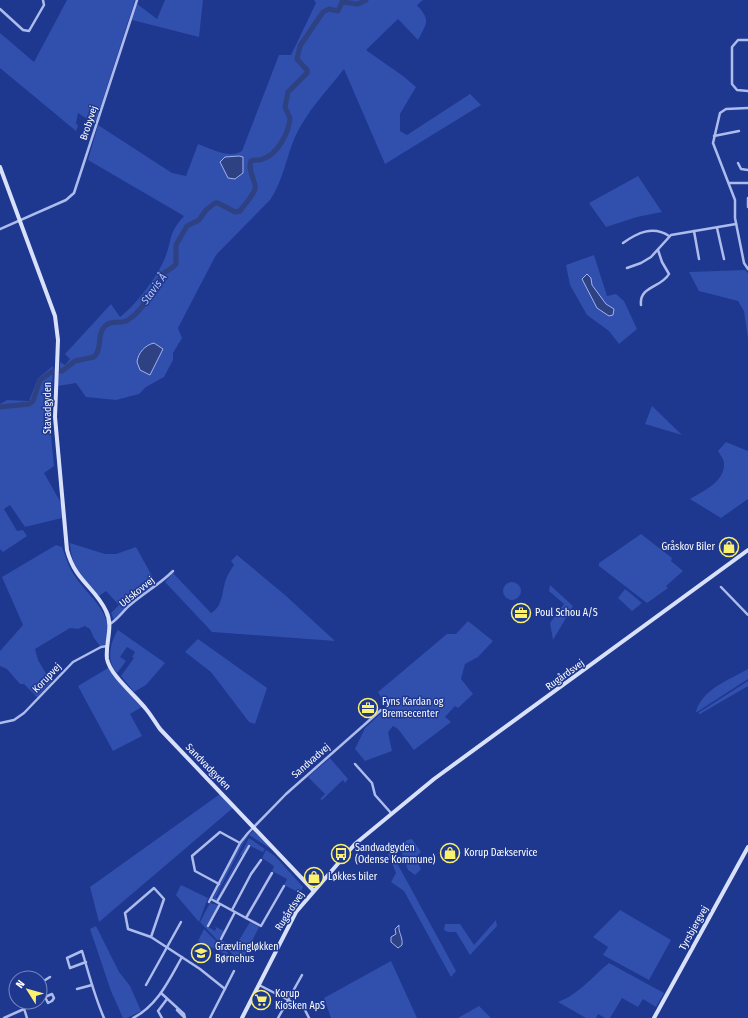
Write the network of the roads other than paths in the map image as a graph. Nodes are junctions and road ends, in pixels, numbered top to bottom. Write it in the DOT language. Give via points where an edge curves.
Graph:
graph roads {
  1 [pos="43,0"];
  2 [pos="137,0"];
  3 [pos="0,8"];
  4 [pos="748,40"];
  5 [pos="748,91"];
  6 [pos="748,108"];
  7 [pos="739,131"];
  8 [pos="714,136"];
  9 [pos="738,163"];
  10 [pos="0,167"];
  11 [pos="748,170"];
  12 [pos="728,183"];
  13 [pos="748,183"];
  14 [pos="748,198"];
  15 [pos="748,207"];
  16 [pos="20,220"];
  17 [pos="736,224"];
  18 [pos="0,228"];
  19 [pos="717,228"];
  20 [pos="694,231"];
  21 [pos="669,236"];
  22 [pos="623,243"];
  23 [pos="658,250"];
  24 [pos="699,259"];
  25 [pos="724,259"];
  26 [pos="627,268"];
  27 [pos="748,270"];
  28 [pos="641,305"];
  29 [pos="748,550"];
  30 [pos="173,571"];
  31 [pos="721,587"];
  32 [pos="748,615"];
  33 [pos="110,624"];
  34 [pos="108,646"];
  35 [pos="381,710"];
  36 [pos="0,723"];
  37 [pos="355,764"];
  38 [pos="391,813"];
  39 [pos="254,827"];
  40 [pos="240,843"];
  41 [pos="249,846"];
  42 [pos="748,847"];
  43 [pos="261,860"];
  44 [pos="272,873"];
  45 [pos="219,884"];
  46 [pos="284,886"];
  47 [pos="313,890"];
  48 [pos="218,903"];
  49 [pos="233,911"];
  50 [pos="246,918"];
  51 [pos="181,922"];
  52 [pos="208,926"];
  53 [pos="151,937"];
  54 [pos="220,939"];
  55 [pos="168,947"];
  56 [pos="182,957"];
  57 [pos="86,962"];
  58 [pos="234,971"];
  59 [pos="302,975"];
  60 [pos="92,985"];
  61 [pos="146,985"];
  62 [pos="259,985"];
  63 [pos="225,989"];
  64 [pos="76,990"];
  65 [pos="161,993"];
  66 [pos="167,999"];
  67 [pos="288,999"];
  68 [pos="22,1010"];
  69 [pos="4,1018"];
  70 [pos="104,1018"];
  71 [pos="133,1018"];
  72 [pos="162,1018"];
  73 [pos="185,1018"];
  74 [pos="210,1018"];
  75 [pos="242,1018"];
  76 [pos="278,1018"];
  77 [pos="309,1018"];
  78 [pos="654,1018"];
  1 -- 3 [label="street" via="44,5 29,31 23,30"];
  2 -- 16 [label="street, Brobyvej" via="74,193 66,200"];
  4 -- 5 [label="street" via="738,40 732,47 732,84 737,90"];
  6 -- 8 [label="street" via="722,111 718,116"];
  7 -- 8 [label="street"];
  8 -- 12 [label="street" via="715,149"];
  9 -- 11 [label="street" via="741,169"];
  10 -- 16 [label="street, Stavadgyden"];
  12 -- 13 [label="street"];
  12 -- 17 [label="street" via="735,200"];
  14 -- 15 [label="street"];
  16 -- 18 [label="street, Brobyvej"];
  16 -- 33 [label="street, Stavadgyden" via="55,316 58,340 56,445 67,550 74,570 103,605"];
  17 -- 19 [label="street"];
  17 -- 27 [label="street" via="744,263"];
  19 -- 20 [label="street"];
  19 -- 25 [label="street"];
  20 -- 21 [label="street" via="677,232"];
  20 -- 24 [label="street"];
  21 -- 22 [label="street" via="652,230"];
  21 -- 23 [label="street"];
  23 -- 26 [label="street" via="644,261"];
  23 -- 28 [label="street" via="669,276 643,293 640,298"];
  29 -- 38 [label="street, Rugårdsvej"];
  30 -- 33 [label="street, Udskovvej"];
  31 -- 32 [label="street"];
  33 -- 34 [label="street, Stavadgyden"];
  34 -- 36 [label="street, Korupvej" via="101,647 73,662 24,713 14,720"];
  34 -- 39 [label="street, Sandvadgyden" via="107,659 114,673 160,729"];
  35 -- 39 [label="street, Sandvadvej" via="286,794"];
  37 -- 38 [label="street" via="372,783 375,795"];
  38 -- 47 [label="street, Rugårdsvej" via="351,847"];
  39 -- 40 [label="street, Sandvadvej"];
  39 -- 47 [label="street, Sandvadgyden"];
  40 -- 45 [label="street, Sandvadvej"];
  40 -- 45 [label="street" via="220,832 192,856 195,871"];
  41 -- 48 [label="street"];
  42 -- 78 [label="street, Tyrsbjergvej"];
  43 -- 49 [label="street" via="251,874"];
  44 -- 50 [label="street"];
  45 -- 48 [label="street, Sandvadvej" via="210,901"];
  46 -- 50 [label="street" via="261,925"];
  47 -- 62 [label="street, Rugårdsvej" via="292,920"];
  48 -- 49 [label="street"];
  48 -- 52 [label="street"];
  49 -- 50 [label="street"];
  49 -- 54 [label="street"];
  51 -- 55 [label="street"];
  53 -- 53 [label="street" via="164,899 154,888 125,913 128,929"];
  53 -- 55 [label="street"];
  55 -- 56 [label="street"];
  55 -- 61 [label="street"];
  56 -- 63 [label="street"];
  56 -- 65 [label="street"];
  57 -- 57 [label="street" via="70,968 67,958 82,951"];
  57 -- 60 [label="street"];
  58 -- 63 [label="street"];
  59 -- 67 [label="street"];
  60 -- 64 [label="street"];
  60 -- 70 [label="street"];
  62 -- 67 [label="street"];
  62 -- 75 [label="street, Rugårdsvej"];
  63 -- 74 [label="street"];
  65 -- 66 [label="street"];
  65 -- 71 [label="street" via="148,1008"];
  66 -- 72 [label="street" via="158,1012"];
  66 -- 73 [label="street"];
  67 -- 76 [label="street"];
  67 -- 77 [label="street" via="306,1009"];
  68 -- 69 [label="street"];
}
